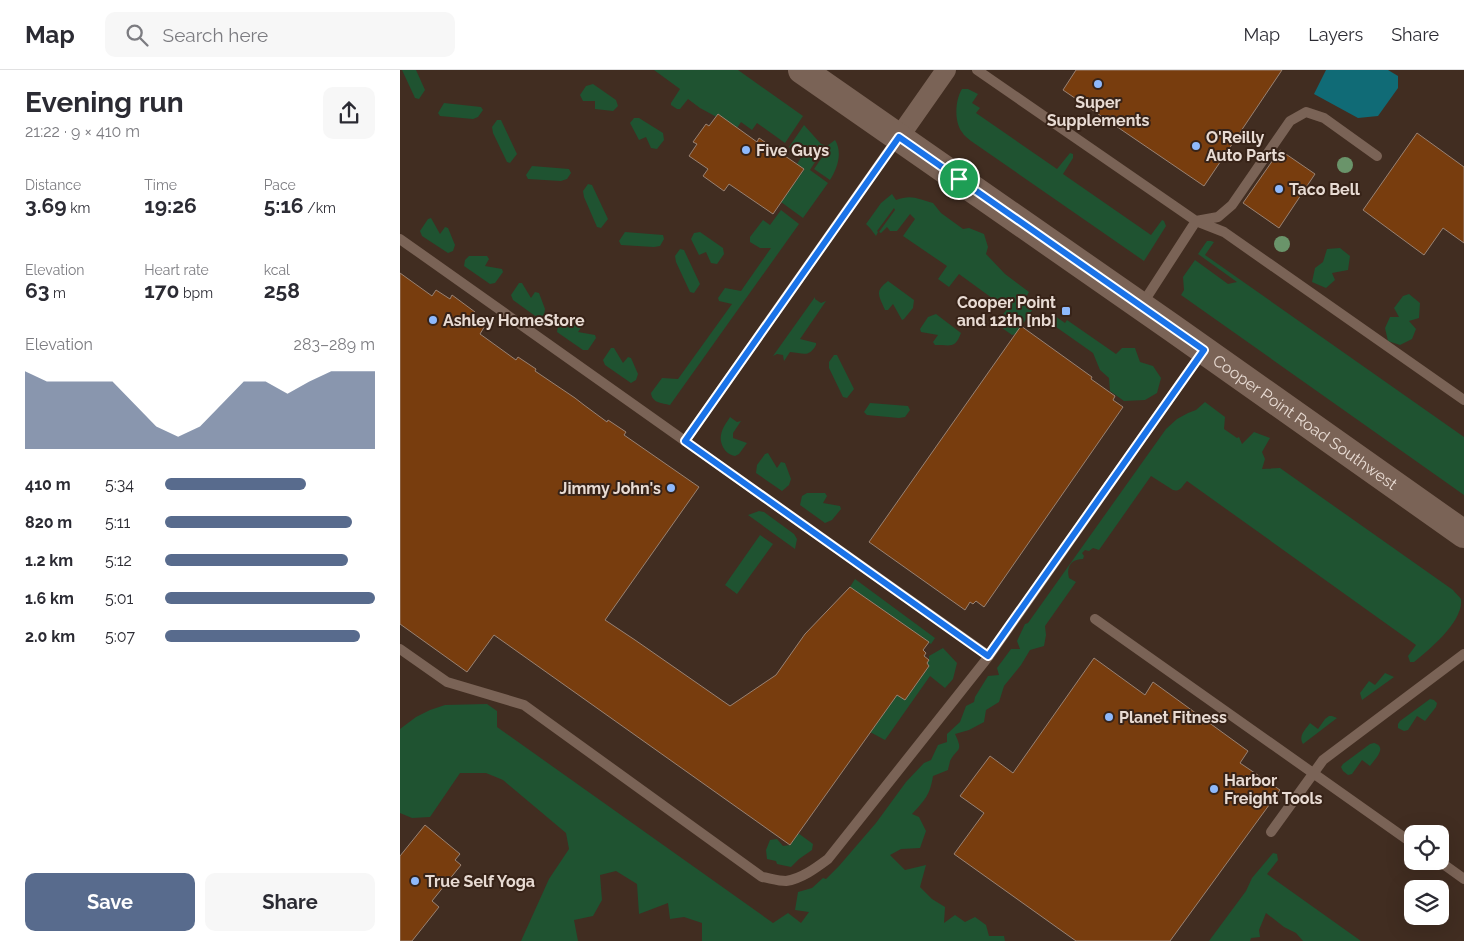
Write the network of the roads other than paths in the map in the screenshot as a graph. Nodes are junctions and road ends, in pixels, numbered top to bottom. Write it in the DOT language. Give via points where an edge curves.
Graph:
graph roads {
  1 [pos="802,70"];
  2 [pos="946,70"];
  3 [pos="977,70"];
  4 [pos="899,137"];
  5 [pos="1377,156"];
  6 [pos="1196,221"];
  7 [pos="400,239"];
  8 [pos="1141,306"];
  9 [pos="1204,350"];
  10 [pos="1464,400"];
  11 [pos="685,441"];
  12 [pos="1464,534"];
  13 [pos="1095,619"];
  14 [pos="400,649"];
  15 [pos="1464,654"];
  16 [pos="988,656"];
  17 [pos="1314,773"];
  18 [pos="1271,832"];
  19 [pos="1404,837"];
  20 [pos="1449,868"];
  21 [pos="1464,879"];
  1 -- 4 [label="main road, Cooper Point Road Southwest"];
  2 -- 4 [label="street"];
  3 -- 6 [label="lane"];
  4 -- 8 [label="main road, Cooper Point Road Southwest"];
  4 -- 11 [label="lane"];
  5 -- 6 [label="lane" via="1324,118 1306,112 1290,121 1232,205 1218,217"];
  6 -- 8 [label="lane"];
  6 -- 10 [label="lane" via="1224,232"];
  7 -- 11 [label="lane"];
  8 -- 9 [label="main road, Cooper Point Road Southwest"];
  9 -- 12 [label="main road, Cooper Point Road Southwest"];
  9 -- 16 [label="lane"];
  11 -- 16 [label="lane"];
  13 -- 17 [label="lane"];
  14 -- 16 [label="lane" via="447,682 524,705 762,877 786,881 815,869 828,859"];
  15 -- 17 [label="lane" via="1323,760"];
  17 -- 18 [label="lane"];
  17 -- 19 [label="lane"];
  20 -- 21 [label="lane"];
}
